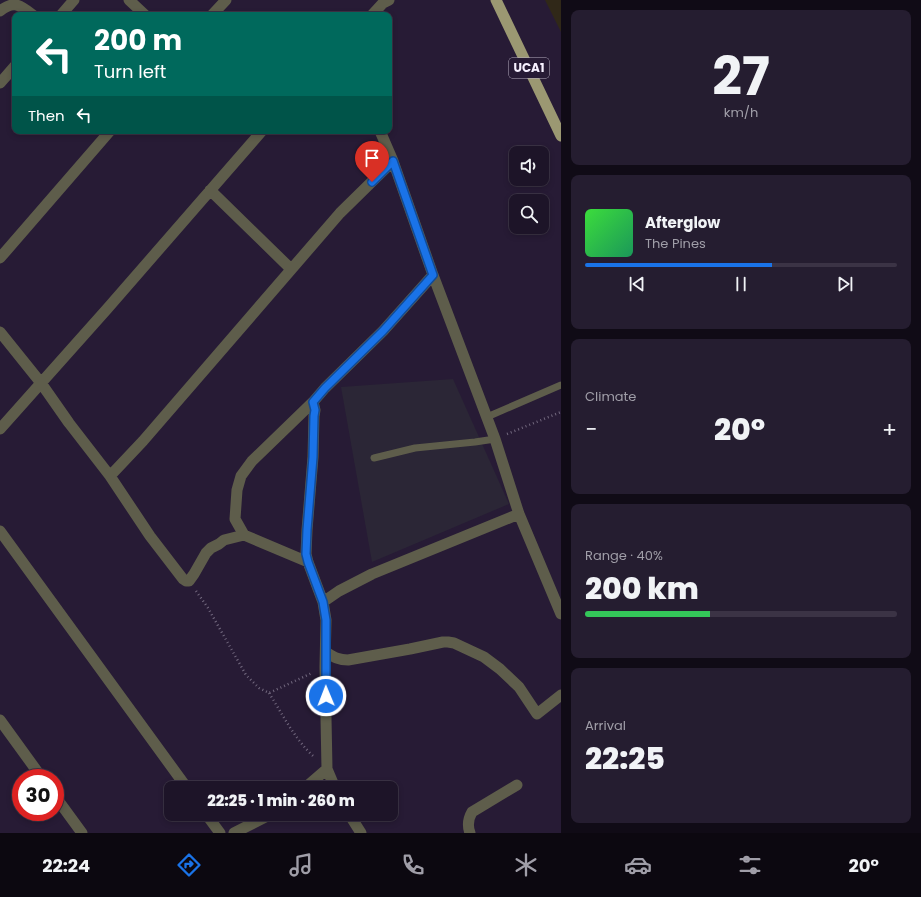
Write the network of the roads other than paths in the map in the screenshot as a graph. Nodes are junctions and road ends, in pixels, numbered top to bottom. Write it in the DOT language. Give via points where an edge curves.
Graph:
graph roads {
  1 [pos="74,0"];
  2 [pos="129,0"];
  3 [pos="226,0"];
  4 [pos="496,0"];
  5 [pos="385,1"];
  6 [pos="0,12"];
  7 [pos="29,12"];
  8 [pos="64,12"];
  9 [pos="142,12"];
  10 [pos="215,12"];
  11 [pos="375,12"];
  12 [pos="12,69"];
  13 [pos="0,83"];
  14 [pos="107,134"];
  15 [pos="259,134"];
  16 [pos="381,134"];
  17 [pos="561,136"];
  18 [pos="393,161"];
  19 [pos="210,190"];
  20 [pos="0,258"];
  21 [pos="291,269"];
  22 [pos="433,275"];
  23 [pos="0,332"];
  24 [pos="41,383"];
  25 [pos="561,385"];
  26 [pos="313,402"];
  27 [pos="487,417"];
  28 [pos="0,429"];
  29 [pos="495,439"];
  30 [pos="374,458"];
  31 [pos="110,476"];
  32 [pos="519,514"];
  33 [pos="0,531"];
  34 [pos="244,535"];
  35 [pos="308,562"];
  36 [pos="323,602"];
  37 [pos="561,614"];
  38 [pos="326,652"];
  39 [pos="561,696"];
  40 [pos="0,720"];
  41 [pos="35,769"];
  42 [pos="327,769"];
  43 [pos="182,781"];
  44 [pos="313,781"];
  45 [pos="332,781"];
  46 [pos="517,785"];
  47 [pos="64,808"];
  48 [pos="211,821"];
  49 [pos="257,821"];
  50 [pos="353,821"];
  51 [pos="82,833"];
  52 [pos="220,833"];
  53 [pos="234,833"];
  54 [pos="361,833"];
  55 [pos="470,833"];
  1 -- 8 [label="street"];
  2 -- 9 [label="street"];
  3 -- 10 [label="street"];
  4 -- 17 [label="main road, UCA1"];
  5 -- 11 [label="street"];
  6 -- 7 [label="street" via="13,3 19,4"];
  12 -- 13 [label="street"];
  14 -- 20 [label="street"];
  15 -- 19 [label="street"];
  16 -- 18 [label="street"];
  18 -- 21 [label="street" via="340,213"];
  18 -- 22 [label="street"];
  19 -- 21 [label="street"];
  19 -- 24 [label="street"];
  21 -- 31 [label="street" via="143,442"];
  22 -- 26 [label="street" via="383,331"];
  22 -- 27 [label="street"];
  23 -- 24 [label="street"];
  24 -- 28 [label="street"];
  24 -- 31 [label="street"];
  25 -- 27 [label="lane"];
  26 -- 34 [label="street" via="252,461 241,476 237,490 236,519"];
  26 -- 35 [label="street" via="313,457 306,554"];
  27 -- 29 [label="street"];
  29 -- 30 [label="lane" via="416,448"];
  29 -- 32 [label="street"];
  31 -- 34 [label="street" via="150,536 186,581 189,581 211,548 224,540"];
  32 -- 36 [label="street" via="372,574"];
  32 -- 37 [label="street"];
  33 -- 43 [label="street"];
  34 -- 35 [label="street"];
  35 -- 36 [label="street"];
  36 -- 38 [label="street"];
  38 -- 39 [label="street" via="334,658 348,660 448,642 484,657 500,669 519,687 537,714"];
  38 -- 42 [label="street"];
  40 -- 41 [label="street"];
  42 -- 44 [label="street"];
  42 -- 45 [label="street"];
  46 -- 55 [label="street" via="472,812 468,818"];
  47 -- 51 [label="street"];
  48 -- 52 [label="street"];
  49 -- 53 [label="street"];
  50 -- 54 [label="street"];
}
